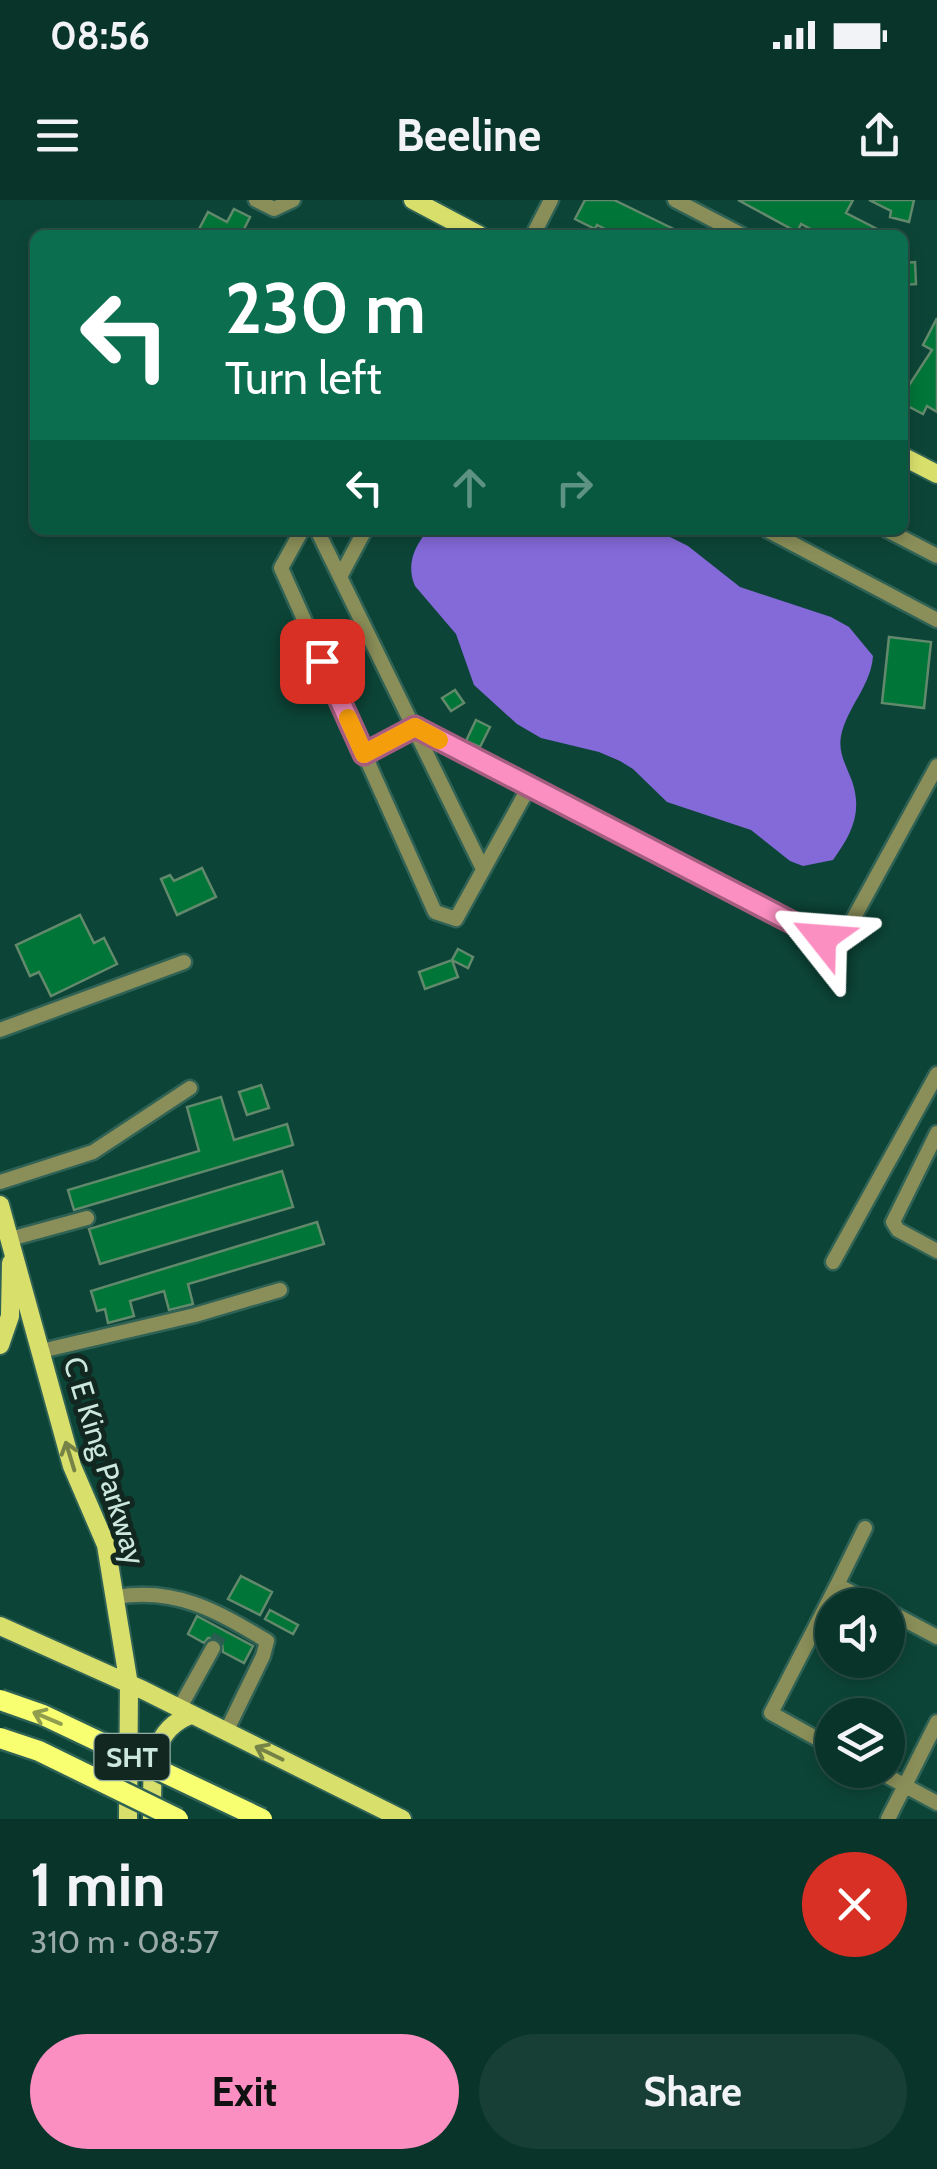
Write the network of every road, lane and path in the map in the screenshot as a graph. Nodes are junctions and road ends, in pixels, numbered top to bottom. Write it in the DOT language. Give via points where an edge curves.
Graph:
graph roads {
  1 [pos="256,200"];
  2 [pos="293,200"];
  3 [pos="413,200"];
  4 [pos="551,200"];
  5 [pos="675,200"];
  6 [pos="470,230"];
  7 [pos="536,230"];
  8 [pos="732,230"];
  9 [pos="908,459"];
  10 [pos="937,474"];
  11 [pos="299,535"];
  12 [pos="319,535"];
  13 [pos="362,535"];
  14 [pos="776,535"];
  15 [pos="897,535"];
  16 [pos="937,556"];
  17 [pos="340,577"];
  18 [pos="937,620"];
  19 [pos="415,727"];
  20 [pos="364,754"];
  21 [pos="937,766"];
  22 [pos="530,787"];
  23 [pos="484,868"];
  24 [pos="184,962"];
  25 [pos="0,1030"];
  26 [pos="937,1074"];
  27 [pos="190,1088"];
  28 [pos="937,1133"];
  29 [pos="0,1182"];
  30 [pos="0,1205"];
  31 [pos="87,1218"];
  32 [pos="10,1241"];
  33 [pos="937,1250"];
  34 [pos="833,1262"];
  35 [pos="280,1290"];
  36 [pos="0,1345"];
  37 [pos="41,1351"];
  38 [pos="865,1528"];
  39 [pos="837,1585"];
  40 [pos="843,1588"];
  41 [pos="116,1597"];
  42 [pos="905,1620"];
  43 [pos="0,1626"];
  44 [pos="937,1637"];
  45 [pos="213,1648"];
  46 [pos="130,1684"];
  47 [pos="0,1700"];
  48 [pos="185,1712"];
  49 [pos="937,1722"];
  50 [pos="226,1732"];
  51 [pos="0,1738"];
  52 [pos="815,1738"];
  53 [pos="905,1784"];
  54 [pos="905,1787"];
  55 [pos="903,1788"];
  56 [pos="937,1804"];
  57 [pos="128,1819"];
  58 [pos="152,1819"];
  59 [pos="178,1819"];
  60 [pos="262,1819"];
  61 [pos="402,1819"];
  62 [pos="888,1819"];
  1 -- 2 [label="street" via="274,209"];
  3 -- 6 [label="main road"];
  4 -- 7 [label="street"];
  5 -- 8 [label="street"];
  9 -- 10 [label="main road"];
  11 -- 20 [label="street" via="281,568"];
  12 -- 17 [label="street"];
  13 -- 17 [label="street"];
  14 -- 18 [label="street"];
  15 -- 16 [label="street"];
  17 -- 19 [label="street"];
  19 -- 20 [label="street"];
  19 -- 22 [label="street"];
  19 -- 23 [label="street"];
  20 -- 23 [label="street" via="435,912 456,919"];
  21 -- 22 [label="street" via="840,943"];
  22 -- 23 [label="street"];
  24 -- 25 [label="street"];
  26 -- 34 [label="street"];
  27 -- 29 [label="street" via="93,1152"];
  28 -- 33 [label="street" via="893,1222"];
  30 -- 32 [label="main road, C E King Parkway"];
  31 -- 32 [label="street"];
  32 -- 36 [label="main road, C E King Parkway" via="10,1316"];
  32 -- 37 [label="main road, C E King Parkway"];
  35 -- 37 [label="street"];
  41 -- 37 [label="main road, C E King Parkway, one-way" via="106,1545 72,1466"];
  38 -- 39 [label="street"];
  39 -- 40 [label="street"];
  39 -- 52 [label="street" via="771,1714"];
  41 -- 46 [label="main road, C E King Parkway"];
  41 -- 50 [label="street" via="174,1596 267,1641"];
  42 -- 44 [label="street"];
  43 -- 46 [label="main road"];
  45 -- 48 [label="street"];
  46 -- 48 [label="main road"];
  46 -- 57 [label="main road, C E King Parkway"];
  60 -- 47 [label="highway, SHT, one-way, bridge"];
  48 -- 50 [label="main road"];
  48 -- 58 [label="main road" via="158,1740"];
  49 -- 53 [label="street"];
  61 -- 50 [label="main road, one-way"];
  51 -- 59 [label="highway, SHT, bridge"];
  54 -- 56 [label="street"];
  55 -- 62 [label="street"];
}
